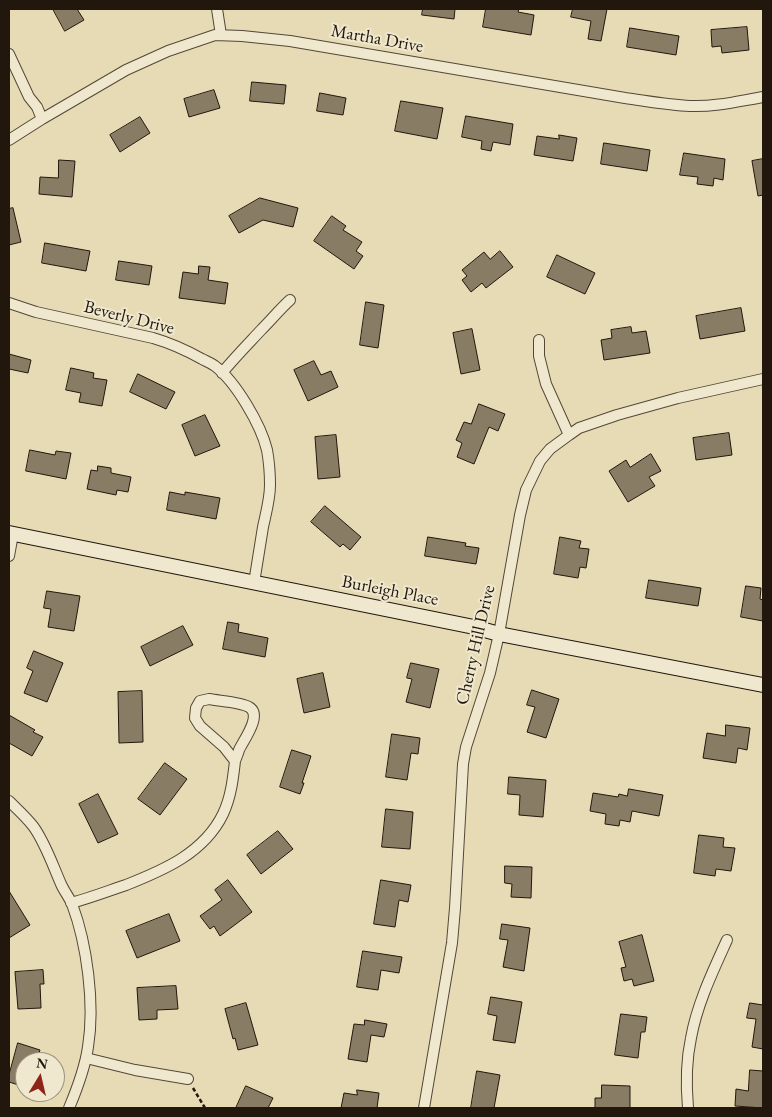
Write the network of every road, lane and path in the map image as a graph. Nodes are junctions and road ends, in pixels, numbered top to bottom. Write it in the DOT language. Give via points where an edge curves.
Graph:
graph roads {
  1 [pos="216,9"];
  2 [pos="221,35"];
  3 [pos="9,54"];
  4 [pos="763,97"];
  5 [pos="42,119"];
  6 [pos="9,140"];
  7 [pos="290,300"];
  8 [pos="9,303"];
  9 [pos="539,340"];
  10 [pos="222,373"];
  11 [pos="763,379"];
  12 [pos="569,435"];
  13 [pos="11,534"];
  14 [pos="9,556"];
  15 [pos="254,583"];
  16 [pos="499,634"];
  17 [pos="763,685"];
  18 [pos="235,762"];
  19 [pos="9,801"];
  20 [pos="71,903"];
  21 [pos="727,940"];
  22 [pos="86,1058"];
  23 [pos="188,1079"];
  24 [pos="69,1108"];
  25 [pos="204,1108"];
  26 [pos="424,1108"];
  27 [pos="688,1108"];
  1 -- 2 [label="street"];
  2 -- 4 [label="street, Martha Drive" via="290,41 674,105 704,106"];
  2 -- 5 [label="street, Martha Drive" via="146,60"];
  3 -- 5 [label="street"];
  5 -- 6 [label="street, Martha Drive"];
  7 -- 10 [label="street"];
  8 -- 10 [label="street, Beverly Drive" via="169,343 185,349"];
  9 -- 12 [label="street" via="539,356 546,384"];
  10 -- 15 [label="street, Beverly Drive" via="242,398 259,428 266,450 269,498"];
  11 -- 12 [label="street, Cherry Hill Drive" via="617,415 579,428"];
  12 -- 16 [label="street, Cherry Hill Drive" via="540,461 526,490"];
  13 -- 14 [label="street"];
  13 -- 15 [label="street, Burleigh Place"];
  15 -- 16 [label="street, Burleigh Place"];
  16 -- 17 [label="street, Burleigh Place"];
  16 -- 26 [label="street, Cherry Hill Drive" via="462,764 456,908"];
  18 -- 18 [label="street" via="252,727 252,710 240,704 209,699 200,701 195,718"];
  18 -- 20 [label="street" via="230,796 223,814 200,844 168,867"];
  19 -- 20 [label="street" via="33,826"];
  20 -- 22 [label="street" via="88,971 90,1024"];
  21 -- 27 [label="street" via="690,1039"];
  22 -- 23 [label="street"];
  22 -- 24 [label="street"];
  23 -- 25 [label="path"];
}
